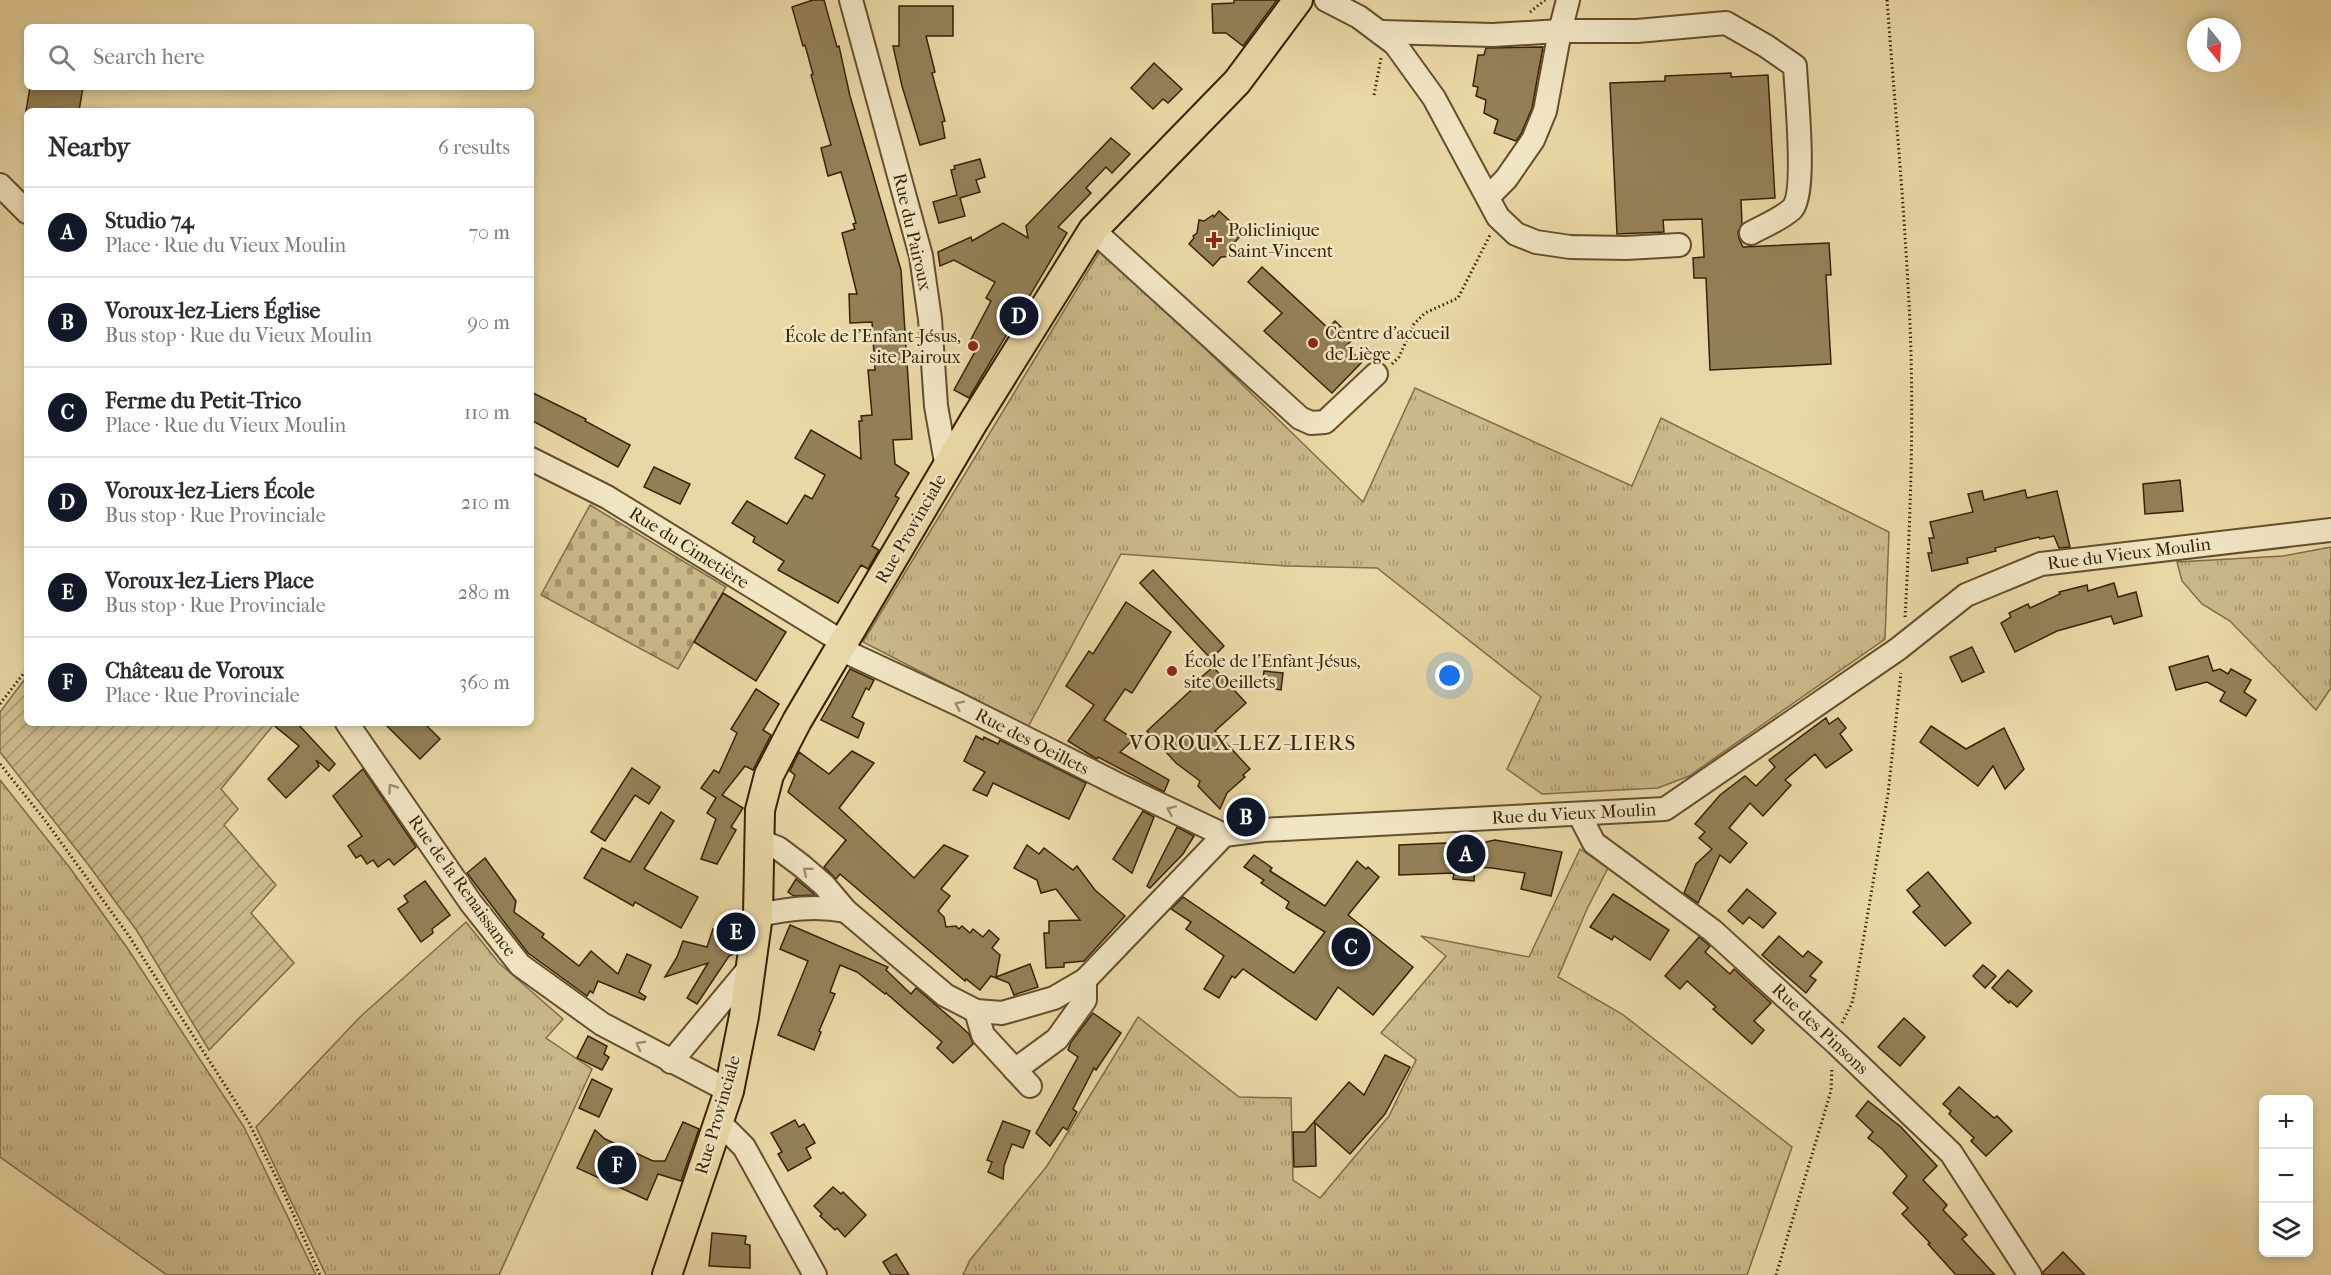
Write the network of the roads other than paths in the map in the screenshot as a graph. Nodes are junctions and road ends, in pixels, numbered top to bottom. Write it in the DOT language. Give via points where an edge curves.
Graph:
graph roads {
  1 [pos="851,0"];
  2 [pos="1298,0"];
  3 [pos="1326,0"];
  4 [pos="1568,0"];
  5 [pos="1560,31"];
  6 [pos="1381,32"];
  7 [pos="0,185"];
  8 [pos="1488,196"];
  9 [pos="24,209"];
  10 [pos="1093,230"];
  11 [pos="1751,233"];
  12 [pos="1679,245"];
  13 [pos="1376,374"];
  14 [pos="534,461"];
  15 [pos="947,468"];
  16 [pos="2331,530"];
  17 [pos="842,646"];
  18 [pos="348,726"];
  19 [pos="1579,814"];
  20 [pos="1224,835"];
  21 [pos="760,841"];
  22 [pos="846,911"];
  23 [pos="758,915"];
  24 [pos="751,966"];
  25 [pos="1085,980"];
  26 [pos="976,1011"];
  27 [pos="671,1062"];
  28 [pos="729,1091"];
  29 [pos="719,1122"];
  30 [pos="667,1275"];
  31 [pos="815,1275"];
  32 [pos="2030,1275"];
  1 -- 15 [label="street, Rue du Pairoux" via="921,256 936,406"];
  2 -- 10 [label="main road, Rue Provinciale" via="1237,82"];
  3 -- 6 [label="street"];
  4 -- 5 [label="street"];
  5 -- 6 [label="street" via="1493,35"];
  5 -- 8 [label="street" via="1545,111 1533,141 1506,179"];
  5 -- 11 [label="street" via="1637,31 1726,23 1795,66 1799,196 1792,208"];
  6 -- 8 [label="street" via="1395,44 1434,98"];
  7 -- 9 [label="street"];
  8 -- 12 [label="street" via="1498,217 1516,234 1536,242 1570,247"];
  10 -- 13 [label="street" via="1300,418 1311,423 1325,422"];
  10 -- 15 [label="main road, Rue Provinciale"];
  14 -- 17 [label="street, Rue du Cimetière" via="606,497"];
  15 -- 17 [label="main road, Rue Provinciale"];
  16 -- 19 [label="street, Rue du Vieux Moulin" via="2040,564 1966,595 1904,644 1665,809"];
  20 -- 17 [label="street, Rue des Oeillets, one-way"];
  17 -- 21 [label="main road, Rue Provinciale" via="769,775 760,810"];
  27 -- 18 [label="street, Rue de la Renaissance, one-way" via="602,1024 520,965 471,903"];
  19 -- 20 [label="street, Rue du Vieux Moulin"];
  19 -- 32 [label="street, Rue des Pinsons" via="1593,843 1713,931 1951,1154"];
  20 -- 25 [label="street"];
  22 -- 21 [label="street, one-way" via="802,866 778,848"];
  21 -- 23 [label="main road, Rue Provinciale"];
  22 -- 23 [label="street" via="810,907"];
  22 -- 26 [label="street" via="945,995"];
  23 -- 24 [label="main road, Rue Provinciale"];
  24 -- 27 [label="street"];
  24 -- 28 [label="main road, Rue Provinciale"];
  25 -- 26 [label="street" via="1054,998 1002,1012"];
  25 -- 26 [label="street" via="1085,1000 1058,1040 1023,1078 983,1035"];
  27 -- 28 [label="street, Rue de la Renaissance"];
  28 -- 29 [label="main road, Rue Provinciale"];
  29 -- 30 [label="main road, Rue Provinciale"];
  29 -- 31 [label="street" via="744,1147"];
}
